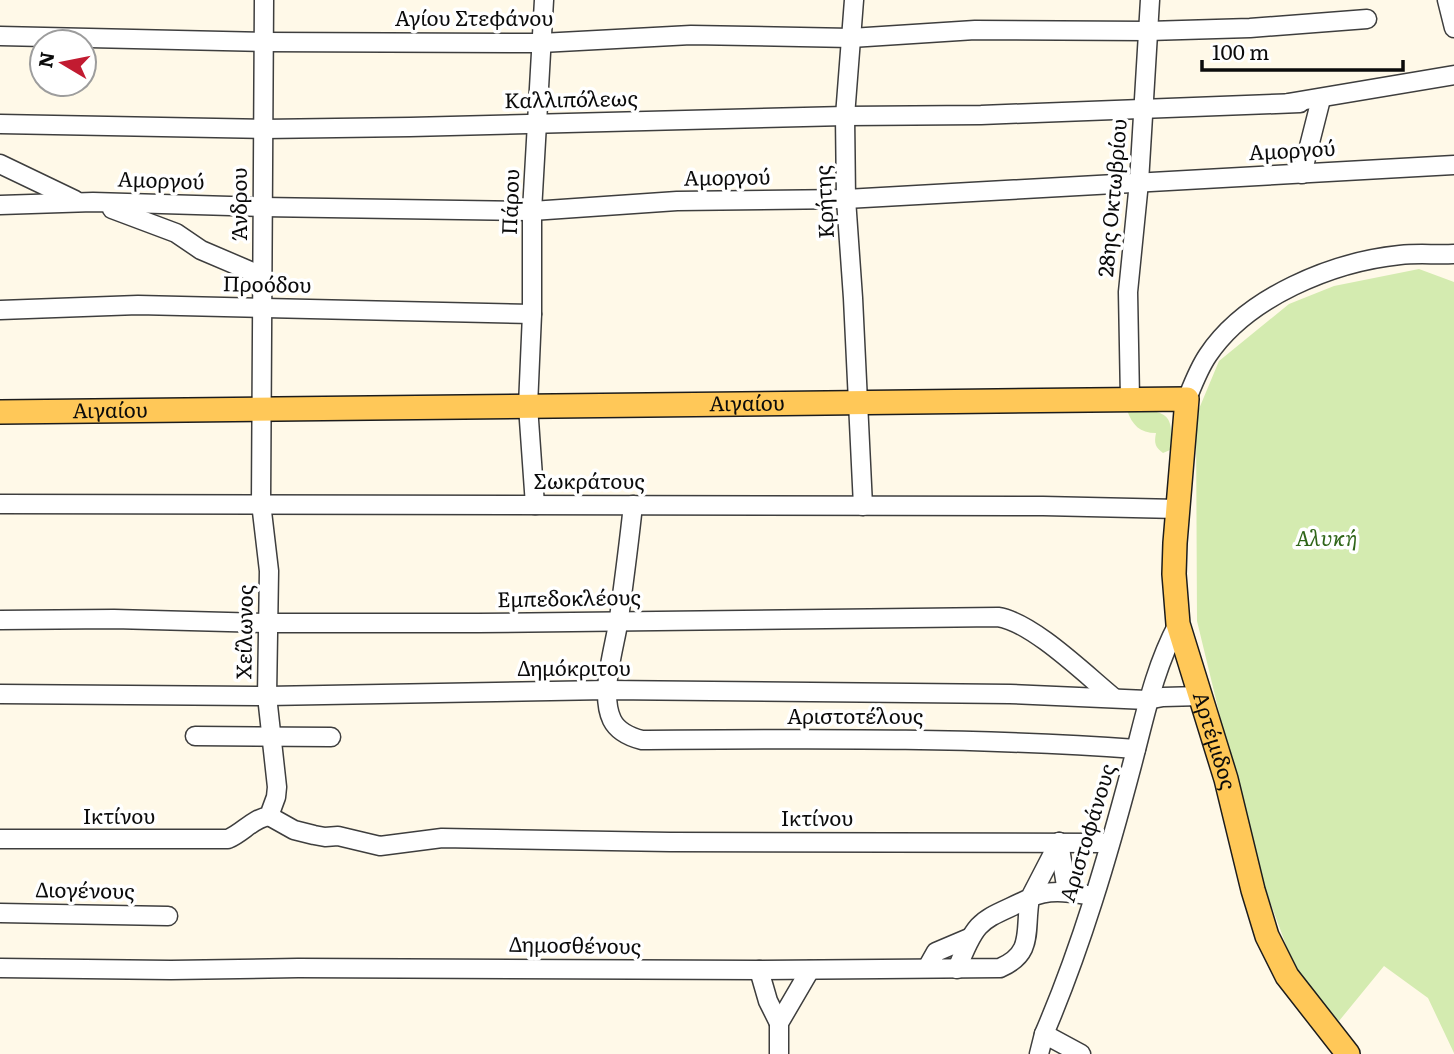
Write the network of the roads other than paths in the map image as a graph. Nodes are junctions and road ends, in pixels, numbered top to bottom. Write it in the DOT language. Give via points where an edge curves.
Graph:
graph roads {
  1 [pos="264,0"];
  2 [pos="544,0"];
  3 [pos="853,0"];
  4 [pos="1150,0"];
  5 [pos="1447,0"];
  6 [pos="1367,19"];
  7 [pos="1454,28"];
  8 [pos="1147,31"];
  9 [pos="0,36"];
  10 [pos="851,38"];
  11 [pos="264,42"];
  12 [pos="541,43"];
  13 [pos="1454,75"];
  14 [pos="1321,99"];
  15 [pos="1143,108"];
  16 [pos="845,116"];
  17 [pos="537,122"];
  18 [pos="0,124"];
  19 [pos="263,129"];
  20 [pos="0,164"];
  21 [pos="1454,165"];
  22 [pos="1302,174"];
  23 [pos="1139,182"];
  24 [pos="846,199"];
  25 [pos="80,203"];
  26 [pos="0,205"];
  27 [pos="262,207"];
  28 [pos="532,211"];
  29 [pos="1454,254"];
  30 [pos="262,276"];
  31 [pos="261,307"];
  32 [pos="0,310"];
  33 [pos="532,314"];
  34 [pos="1130,399"];
  35 [pos="1187,399"];
  36 [pos="858,402"];
  37 [pos="528,406"];
  38 [pos="260,409"];
  39 [pos="0,412"];
  40 [pos="261,503"];
  41 [pos="0,504"];
  42 [pos="535,505"];
  43 [pos="633,505"];
  44 [pos="863,506"];
  45 [pos="1178,509"];
  46 [pos="0,620"];
  47 [pos="619,621"];
  48 [pos="267,623"];
  49 [pos="1178,624"];
  50 [pos="607,690"];
  51 [pos="0,694"];
  52 [pos="267,696"];
  53 [pos="1201,696"];
  54 [pos="1112,697"];
  55 [pos="1147,700"];
  56 [pos="195,736"];
  57 [pos="331,737"];
  58 [pos="271,738"];
  59 [pos="1136,749"];
  60 [pos="270,816"];
  61 [pos="0,839"];
  62 [pos="1059,842"];
  63 [pos="1110,843"];
  64 [pos="1067,892"];
  65 [pos="1094,896"];
  66 [pos="1030,898"];
  67 [pos="0,913"];
  68 [pos="169,916"];
  69 [pos="970,938"];
  70 [pos="0,968"];
  71 [pos="927,968"];
  72 [pos="957,969"];
  73 [pos="759,970"];
  74 [pos="810,970"];
  75 [pos="779,1023"];
  76 [pos="1044,1034"];
  77 [pos="779,1054"];
  78 [pos="1039,1054"];
  79 [pos="1081,1054"];
  80 [pos="1348,1054"];
  1 -- 11 [label="street, Άνδρου"];
  2 -- 12 [label="street, Πάρου"];
  3 -- 10 [label="street, Κρήτης"];
  4 -- 8 [label="street, 28ης Οκτωβρίου"];
  5 -- 7 [label="street"];
  6 -- 8 [label="street, Αγίου Στεφάνου"];
  8 -- 10 [label="street, Αγίου Στεφάνου" via="975,30"];
  8 -- 15 [label="street, 28ης Οκτωβρίου"];
  9 -- 11 [label="street, Αγίου Στεφάνου"];
  10 -- 12 [label="street, Αγίου Στεφάνου" via="691,36"];
  10 -- 16 [label="street, Κρήτης"];
  11 -- 12 [label="street, Αγίου Στεφάνου"];
  11 -- 19 [label="street, Άνδρου"];
  12 -- 17 [label="street, Πάρου"];
  13 -- 14 [label="street"];
  14 -- 15 [label="street, Καλλιπόλεως"];
  14 -- 22 [label="street"];
  15 -- 16 [label="street, Καλλιπόλεως" via="981,116"];
  15 -- 23 [label="street, 28ης Οκτωβρίου"];
  16 -- 17 [label="street, Καλλιπόλεως"];
  16 -- 24 [label="street, Κρήτης"];
  17 -- 19 [label="street, Καλλιπόλεως"];
  17 -- 28 [label="street, Πάρου"];
  18 -- 19 [label="street, Καλλιπόλεως"];
  19 -- 27 [label="street, Άνδρου"];
  20 -- 25 [label="street"];
  21 -- 22 [label="street, Αμοργού"];
  22 -- 23 [label="street, Αμοργού"];
  23 -- 24 [label="street, Αμοργού"];
  23 -- 34 [label="street, 28ης Οκτωβρίου" via="1128,292"];
  24 -- 28 [label="street, Αμοργού" via="677,201"];
  24 -- 36 [label="street, Κρήτης"];
  25 -- 26 [label="street, Αμοργού"];
  25 -- 27 [label="street, Αμοργού"];
  25 -- 30 [label="street" via="119,211 176,233 201,250"];
  27 -- 28 [label="street, Αμοργού"];
  27 -- 30 [label="street, Άνδρου"];
  28 -- 33 [label="street, Πάρου"];
  29 -- 35 [label="street" via="1400,255 1294,284 1225,334 1208,355"];
  30 -- 31 [label="street, Άνδρου"];
  31 -- 32 [label="street, Προόδου"];
  31 -- 33 [label="street, Προόδου"];
  31 -- 38 [label="street, Άνδρου"];
  33 -- 37 [label="street, Πάρου"];
  34 -- 35 [label="main road, Αιγαίου"];
  34 -- 36 [label="main road, Αιγαίου"];
  35 -- 45 [label="main road, Αρτέμιδος"];
  36 -- 37 [label="main road, Αιγαίου"];
  36 -- 44 [label="street, Κρήτης"];
  37 -- 38 [label="main road, Αιγαίου"];
  37 -- 42 [label="street, Πάρου"];
  38 -- 39 [label="main road, Αιγαίου"];
  38 -- 40 [label="street, Χείλωνος"];
  40 -- 41 [label="street, Σωκράτους"];
  40 -- 42 [label="street, Σωκράτους"];
  40 -- 48 [label="street, Χείλωνος" via="268,550"];
  42 -- 43 [label="street, Σωκράτους"];
  43 -- 44 [label="street, Σωκράτους"];
  43 -- 47 [label="street"];
  44 -- 45 [label="street, Σωκράτους"];
  45 -- 49 [label="main road, Αρτέμιδος" via="1174,575"];
  46 -- 48 [label="street, Εμπεδοκλέους"];
  47 -- 48 [label="street, Εμπεδοκλέους"];
  47 -- 50 [label="street"];
  47 -- 54 [label="street, Εμπεδοκλέους" via="1005,618 1053,648"];
  48 -- 52 [label="street, Χείλωνος"];
  49 -- 53 [label="main road, Αρτέμιδος"];
  49 -- 55 [label="street, Αριστοφάνους"];
  50 -- 52 [label="street, Δημόκριτου"];
  50 -- 54 [label="street, Δημόκριτου"];
  50 -- 59 [label="street, Αριστοτέλους" via="611,718 618,730 642,740 863,739"];
  51 -- 52 [label="street, Δημόκριτου"];
  52 -- 58 [label="street, Χείλωνος"];
  53 -- 55 [label="street, Δημόκριτου"];
  53 -- 80 [label="main road, Αρτέμιδος" via="1271,946 1301,996"];
  54 -- 55 [label="street, Δημόκριτου"];
  55 -- 59 [label="street, Αριστοφάνους"];
  56 -- 58 [label="street"];
  57 -- 58 [label="street"];
  58 -- 60 [label="street, Χείλωνος" via="277,787"];
  59 -- 63 [label="street, Αριστοφάνους"];
  60 -- 61 [label="street, Ικτίνου" via="255,820 237,835 217,840"];
  60 -- 62 [label="street, Ικτίνου" via="304,833 380,846 442,838"];
  62 -- 63 [label="street, Ικτίνου"];
  62 -- 64 [label="street"];
  62 -- 66 [label="street"];
  63 -- 65 [label="street, Αριστοφάνους"];
  64 -- 65 [label="street"];
  64 -- 66 [label="street" via="1041,892"];
  65 -- 76 [label="street, Αριστοφάνους"];
  66 -- 69 [label="street" via="987,917"];
  66 -- 72 [label="street, Δημοσθένους" via="1025,941 1014,962 1000,968"];
  67 -- 68 [label="street, Διογένους"];
  69 -- 71 [label="street" via="936,952"];
  69 -- 72 [label="street"];
  70 -- 73 [label="street, Δημοσθένους"];
  71 -- 72 [label="street, Δημοσθένους"];
  71 -- 74 [label="street, Δημοσθένους"];
  73 -- 74 [label="street, Δημοσθένους"];
  73 -- 75 [label="street"];
  74 -- 75 [label="street"];
  75 -- 77 [label="street"];
  76 -- 78 [label="street, Αριστοφάνους"];
  76 -- 79 [label="street"];
}
